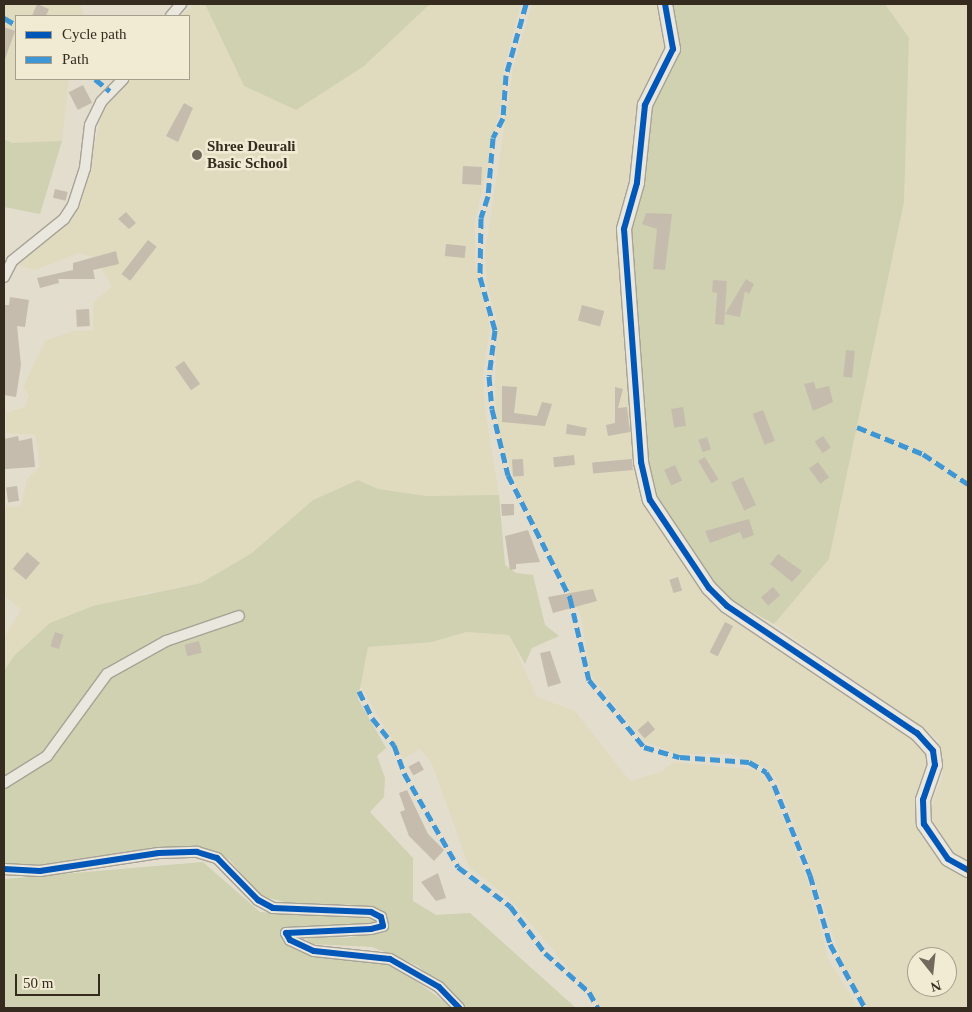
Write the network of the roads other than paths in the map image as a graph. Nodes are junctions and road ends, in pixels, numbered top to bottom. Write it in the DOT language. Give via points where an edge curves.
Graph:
graph roads {
  1 [pos="181,4"];
  2 [pos="665,4"];
  3 [pos="172,15"];
  4 [pos="122,80"];
  5 [pos="4,276"];
  6 [pos="239,616"];
  7 [pos="4,783"];
  8 [pos="4,869"];
  9 [pos="968,870"];
  10 [pos="459,1008"];
  1 -- 3 [label="street"];
  2 -- 9 [label="street" via="673,49 645,105 637,183 624,229 641,462 650,500 709,588 727,606 917,733 933,751 935,765 923,800 924,824 948,859"];
  4 -- 5 [label="street" via="101,102 90,125 85,168 73,205 64,219 12,261"];
  6 -- 7 [label="street" via="166,642 107,674 47,756"];
  8 -- 10 [label="street" via="40,871 159,853 211,856 273,908 371,912 381,917 383,926 371,930 286,933 290,940 314,951 390,959 438,988"];
}
